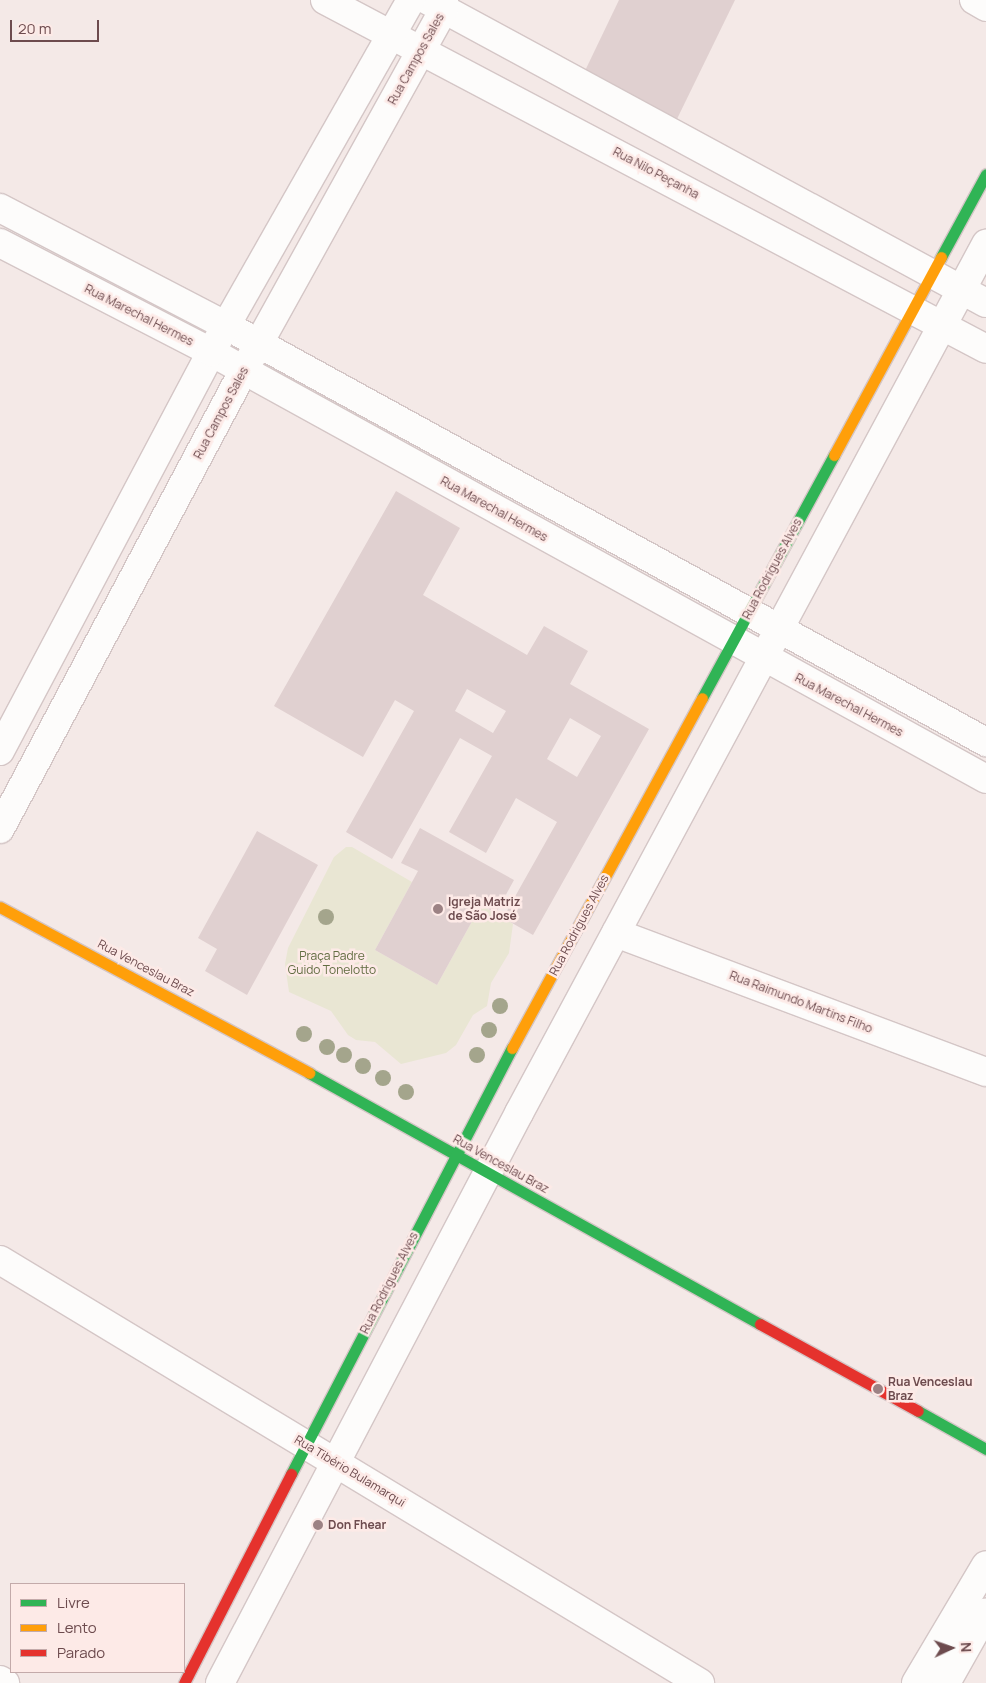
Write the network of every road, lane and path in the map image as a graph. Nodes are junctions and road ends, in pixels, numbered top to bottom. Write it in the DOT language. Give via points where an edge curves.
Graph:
graph roads {
  1 [pos="325,0"];
  2 [pos="411,0"];
  3 [pos="974,0"];
  4 [pos="438,3"];
  5 [pos="986,7"];
  6 [pos="393,34"];
  7 [pos="422,49"];
  8 [pos="986,174"];
  9 [pos="0,208"];
  10 [pos="0,243"];
  11 [pos="986,244"];
  12 [pos="932,274"];
  13 [pos="961,290"];
  14 [pos="986,303"];
  15 [pos="912,310"];
  16 [pos="227,326"];
  17 [pos="942,326"];
  18 [pos="259,344"];
  19 [pos="986,349"];
  20 [pos="211,352"];
  21 [pos="244,370"];
  22 [pos="748,613"];
  23 [pos="779,629"];
  24 [pos="732,642"];
  25 [pos="763,659"];
  26 [pos="986,742"];
  27 [pos="0,751"];
  28 [pos="986,779"];
  29 [pos="0,829"];
  30 [pos="0,908"];
  31 [pos="616,933"];
  32 [pos="986,1072"];
  33 [pos="455,1154"];
  34 [pos="488,1172"];
  35 [pos="0,1260"];
  36 [pos="307,1444"];
  37 [pos="986,1449"];
  38 [pos="336,1462"];
  39 [pos="986,1565"];
  40 [pos="986,1612"];
  41 [pos="0,1680"];
  42 [pos="5,1683"];
  43 [pos="184,1683"];
  44 [pos="220,1683"];
  45 [pos="700,1683"];
  46 [pos="916,1683"];
  47 [pos="946,1683"];
  1 -- 6 [label="street, Rua Nilo Peçanha"];
  2 -- 6 [label="street"];
  3 -- 5 [label="street"];
  4 -- 7 [label="street, Rua Campos Sales"];
  4 -- 12 [label="street"];
  6 -- 7 [label="street, Rua Nilo Peçanha"];
  6 -- 16 [label="street"];
  7 -- 15 [label="street, Rua Nilo Peçanha"];
  7 -- 18 [label="street, Rua Campos Sales"];
  8 -- 12 [label="street, Rua Rodrigues Alves"];
  9 -- 16 [label="street"];
  10 -- 20 [label="street, Rua Marechal Hermes"];
  11 -- 13 [label="street"];
  12 -- 13 [label="street"];
  12 -- 15 [label="street, Rua Rodrigues Alves"];
  13 -- 14 [label="street"];
  13 -- 17 [label="street"];
  15 -- 17 [label="street, Rua Nilo Peçanha"];
  15 -- 22 [label="street, Rua Rodrigues Alves"];
  16 -- 18 [label="street"];
  16 -- 20 [label="street"];
  17 -- 19 [label="street, Rua Nilo Peçanha"];
  17 -- 23 [label="street"];
  18 -- 21 [label="street, Rua Campos Sales"];
  18 -- 22 [label="street"];
  20 -- 21 [label="street, Rua Marechal Hermes"];
  20 -- 27 [label="street"];
  21 -- 24 [label="street, Rua Marechal Hermes"];
  21 -- 29 [label="street, Rua Campos Sales"];
  22 -- 23 [label="street"];
  22 -- 24 [label="street, Rua Rodrigues Alves"];
  23 -- 25 [label="street"];
  23 -- 26 [label="street"];
  24 -- 25 [label="street, Rua Marechal Hermes"];
  24 -- 33 [label="street, Rua Rodrigues Alves"];
  25 -- 28 [label="street, Rua Marechal Hermes"];
  25 -- 31 [label="street"];
  30 -- 33 [label="street, Rua Venceslau Braz" via="146,983"];
  31 -- 32 [label="street, Rua Raimundo Martins Filho"];
  31 -- 34 [label="street"];
  33 -- 34 [label="street, Rua Venceslau Braz"];
  33 -- 36 [label="street, Rua Rodrigues Alves"];
  34 -- 37 [label="street, Rua Venceslau Braz"];
  34 -- 38 [label="street"];
  35 -- 36 [label="street, Rua Tibério Bulamarqui"];
  36 -- 38 [label="street, Rua Tibério Bulamarqui"];
  36 -- 43 [label="street, Rua Rodrigues Alves"];
  38 -- 44 [label="street"];
  38 -- 45 [label="street, Rua Tibério Bulamarqui"];
  39 -- 46 [label="street"];
  40 -- 47 [label="street"];
  41 -- 42 [label="street"];
}
